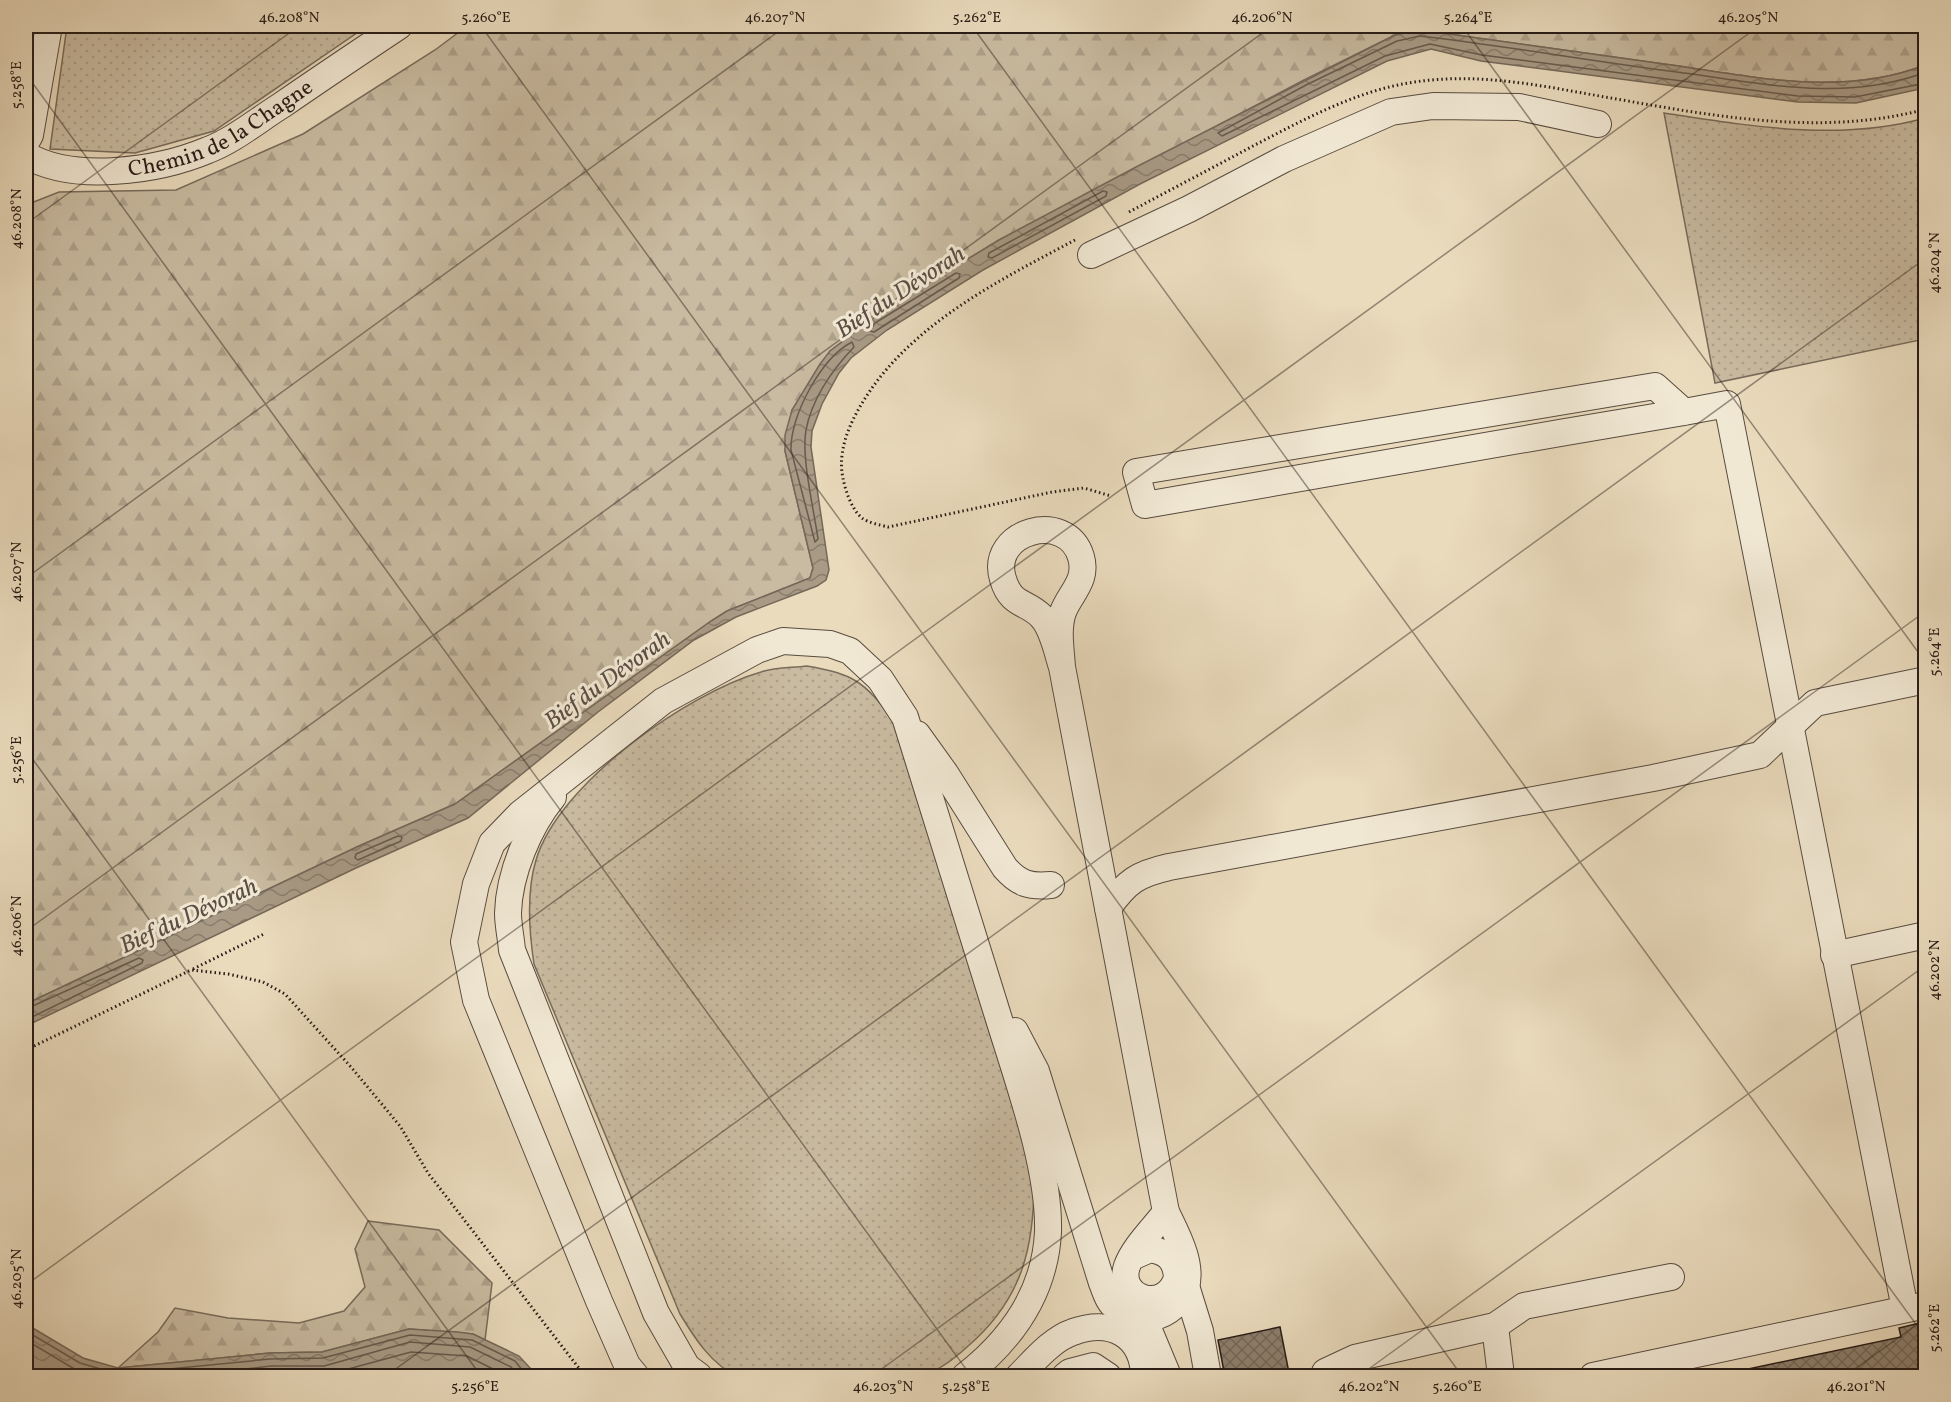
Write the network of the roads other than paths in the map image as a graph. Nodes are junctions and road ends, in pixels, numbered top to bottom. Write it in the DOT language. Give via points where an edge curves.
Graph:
graph roads {
  1 [pos="49,26"];
  2 [pos="399,26"];
  3 [pos="1598,124"];
  4 [pos="26,141"];
  5 [pos="26,155"];
  6 [pos="1085,246"];
  7 [pos="1684,412"];
  8 [pos="1062,667"];
  9 [pos="1926,680"];
  10 [pos="905,717"];
  11 [pos="1790,728"];
  12 [pos="572,773"];
  13 [pos="1051,885"];
  14 [pos="1108,908"];
  15 [pos="1926,935"];
  16 [pos="1834,955"];
  17 [pos="984,972"];
  18 [pos="1167,1212"];
  19 [pos="1132,1257"];
  20 [pos="1671,1277"];
  21 [pos="1186,1286"];
  22 [pos="1915,1307"];
  23 [pos="1144,1320"];
  24 [pos="1495,1326"];
  25 [pos="636,1377"];
  26 [pos="699,1377"];
  27 [pos="965,1377"];
  28 [pos="1019,1377"];
  29 [pos="1065,1377"];
  30 [pos="1108,1377"];
  31 [pos="1144,1377"];
  32 [pos="1168,1377"];
  33 [pos="1208,1377"];
  34 [pos="1326,1377"];
  35 [pos="1501,1377"];
  36 [pos="1593,1377"];
  1 -- 4 [label="street"];
  2 -- 5 [label="street, Chemin de la Chagne" via="209,150 167,163 88,171 56,168"];
  3 -- 6 [label="street" via="1519,107 1433,106 1391,112 1284,159 1189,209"];
  7 -- 7 [label="street" via="1145,505 1136,472 1655,386"];
  7 -- 11 [label="street" via="1727,404"];
  8 -- 8 [label="street" via="1041,616 1009,594 1002,577 1009,546 1033,530 1063,535 1081,557 1083,576 1060,625"];
  8 -- 14 [label="street"];
  9 -- 11 [label="street" via="1815,704"];
  10 -- 12 [label="street" via="880,679 850,651 830,644 783,641 757,650 663,701"];
  10 -- 13 [label="street" via="1017,882 1034,887"];
  10 -- 17 [label="street"];
  11 -- 14 [label="street" via="1760,755 1146,872 1128,882"];
  11 -- 16 [label="street"];
  12 -- 25 [label="street" via="520,814 492,843 476,884 464,942 476,1000 599,1301"];
  12 -- 26 [label="street" via="538,815 523,851 508,912 512,950 656,1313 687,1367"];
  14 -- 18 [label="street"];
  15 -- 16 [label="street"];
  16 -- 22 [label="street"];
  17 -- 23 [label="street" via="1036,1071 1111,1304 1127,1316"];
  17 -- 27 [label="street" via="1042,1172 1048,1233 1032,1300 993,1354"];
  18 -- 19 [label="street"];
  18 -- 21 [label="street" via="1186,1264"];
  20 -- 24 [label="street" via="1524,1306"];
  21 -- 23 [label="street" via="1178,1302 1162,1314"];
  21 -- 33 [label="street" via="1200,1331"];
  22 -- 36 [label="street"];
  23 -- 32 [label="street"];
  24 -- 34 [label="street" via="1355,1358 1325,1372"];
  24 -- 35 [label="street"];
  28 -- 31 [label="street" via="1071,1332 1097,1326 1120,1330 1138,1348"];
  29 -- 30 [label="street" via="1093,1366"];
}
